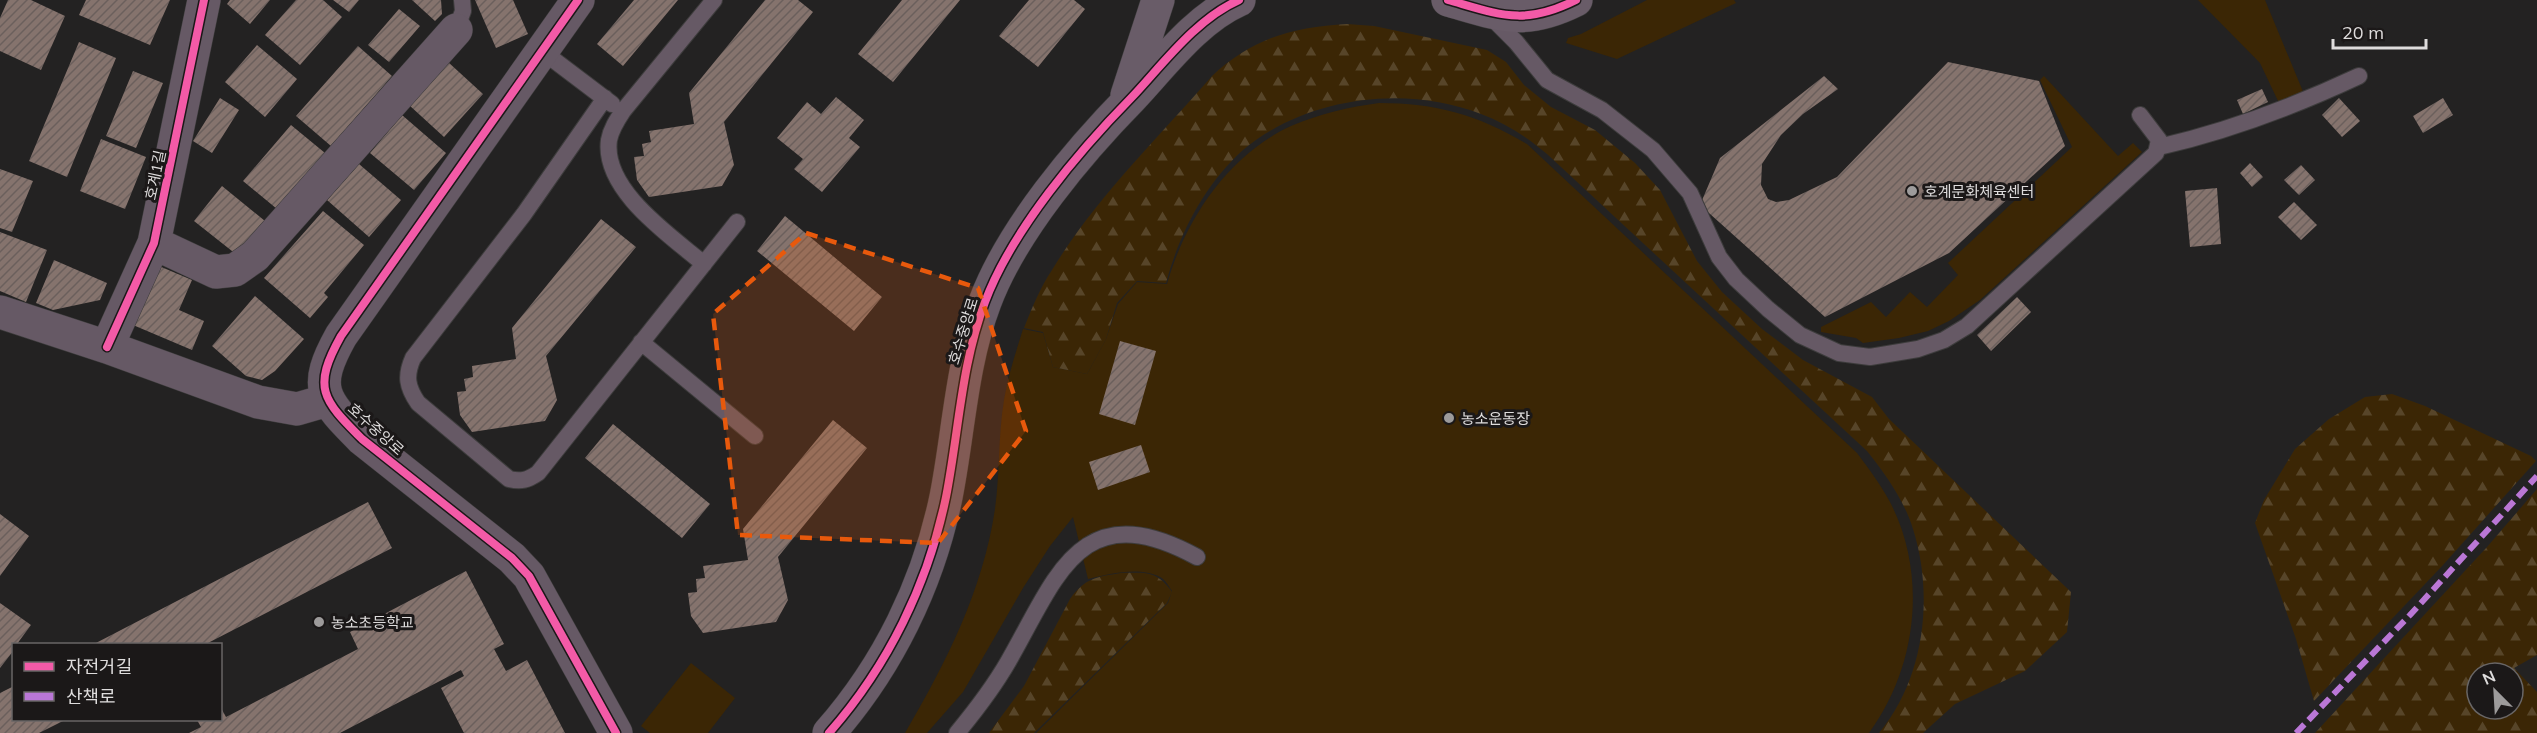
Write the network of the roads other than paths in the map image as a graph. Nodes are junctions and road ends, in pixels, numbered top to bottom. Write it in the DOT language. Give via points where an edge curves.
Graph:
graph roads {
  1 [pos="204,0"];
  2 [pos="579,0"];
  3 [pos="714,0"];
  4 [pos="1158,0"];
  5 [pos="1239,0"];
  6 [pos="1448,0"];
  7 [pos="1576,0"];
  8 [pos="1486,11"];
  9 [pos="459,15"];
  10 [pos="542,51"];
  11 [pos="2359,76"];
  12 [pos="605,98"];
  13 [pos="1123,105"];
  14 [pos="622,111"];
  15 [pos="2140,114"];
  16 [pos="2158,147"];
  17 [pos="737,222"];
  18 [pos="154,243"];
  19 [pos="704,264"];
  20 [pos="0,312"];
  21 [pos="641,342"];
  22 [pos="107,347"];
  23 [pos="328,400"];
  24 [pos="755,436"];
  25 [pos="1197,556"];
  26 [pos="616,733"];
  27 [pos="829,733"];
  28 [pos="957,733"];
  1 -- 18 [label="street, 호계1길"];
  2 -- 10 [label="street, 호수중앙로"];
  3 -- 14 [label="lane"];
  4 -- 13 [label="street"];
  5 -- 13 [label="street, 호수중앙로" via="1197,29"];
  6 -- 8 [label="street"];
  7 -- 8 [label="street" via="1546,13 1516,17"];
  8 -- 16 [label="lane" via="1547,80 1602,110 1668,166 1690,193 1719,257 1736,279 1800,335 1839,353 1869,357 1918,349 1967,326 2156,153"];
  9 -- 18 [label="street" via="255,256 235,270 216,272"];
  10 -- 12 [label="lane"];
  10 -- 23 [label="street, 호수중앙로" via="341,336 327,360 323,382"];
  11 -- 16 [label="lane" via="2295,104"];
  12 -- 14 [label="lane"];
  12 -- 21 [label="lane" via="524,214 413,358 407,380 418,403 509,479 518,482 538,473"];
  13 -- 27 [label="street, 호수중앙로" via="1063,173 1017,238 985,300 966,363 946,496 930,562 896,640 851,708"];
  14 -- 19 [label="lane" via="609,141 614,172 650,218"];
  15 -- 16 [label="lane" via="2157,133"];
  17 -- 19 [label="lane"];
  18 -- 22 [label="street, 호계1길"];
  19 -- 21 [label="lane"];
  20 -- 22 [label="street"];
  21 -- 24 [label="lane"];
  22 -- 23 [label="street" via="258,402 297,409"];
  23 -- 26 [label="street, 호수중앙로" via="362,439 512,558 529,576"];
  25 -- 28 [label="lane" via="1155,538 1129,535 1089,543 1063,568 1047,591 985,700"];
}
